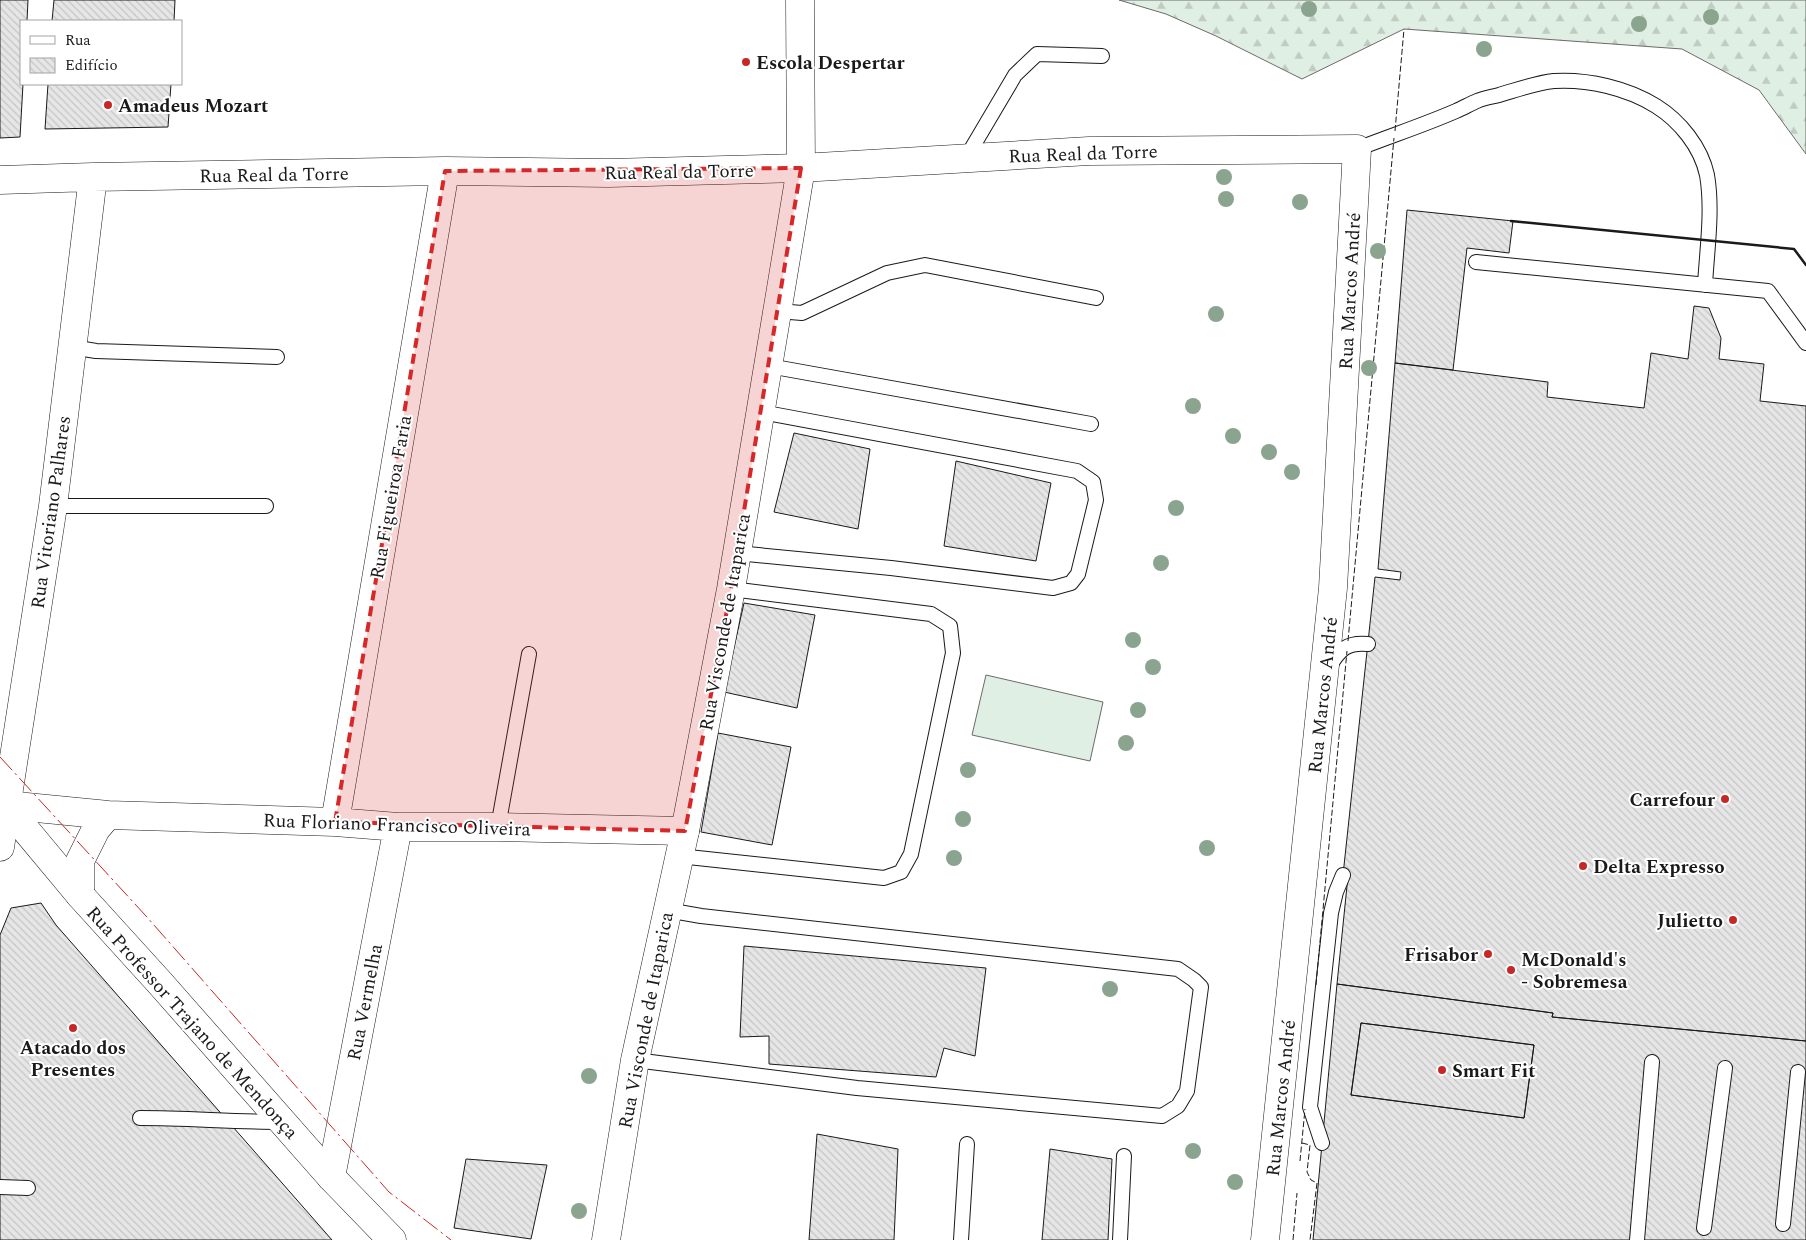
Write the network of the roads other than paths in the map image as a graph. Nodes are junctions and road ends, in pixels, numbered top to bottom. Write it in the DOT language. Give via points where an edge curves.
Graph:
graph roads {
  1 [pos="800,0"];
  2 [pos="1102,56"];
  3 [pos="1357,149"];
  4 [pos="966,158"];
  5 [pos="801,168"];
  6 [pos="445,171"];
  7 [pos="93,177"];
  8 [pos="0,180"];
  9 [pos="1476,262"];
  10 [pos="1705,285"];
  11 [pos="1096,298"];
  12 [pos="778,311"];
  13 [pos="1806,343"];
  14 [pos="72,347"];
  15 [pos="277,357"];
  16 [pos="769,366"];
  17 [pos="761,412"];
  18 [pos="1091,424"];
  19 [pos="53,506"];
  20 [pos="266,506"];
  21 [pos="737,553"];
  22 [pos="731,589"];
  23 [pos="1368,644"];
  24 [pos="528,654"];
  25 [pos="1324,676"];
  26 [pos="3,802"];
  27 [pos="108,815"];
  28 [pos="335,822"];
  29 [pos="398,827"];
  30 [pos="498,827"];
  31 [pos="682,844"];
  32 [pos="0,847"];
  33 [pos="1342,875"];
  34 [pos="80,895"];
  35 [pos="667,910"];
  36 [pos="636,1060"];
  37 [pos="1652,1062"];
  38 [pos="1725,1068"];
  39 [pos="1798,1072"];
  40 [pos="140,1118"];
  41 [pos="282,1122"];
  42 [pos="1322,1143"];
  43 [pos="967,1144"];
  44 [pos="1124,1156"];
  45 [pos="331,1177"];
  46 [pos="0,1187"];
  47 [pos="28,1188"];
  48 [pos="1783,1224"];
  49 [pos="1704,1228"];
  50 [pos="392,1240"];
  51 [pos="606,1240"];
  52 [pos="961,1240"];
  53 [pos="1120,1240"];
  54 [pos="1265,1240"];
  55 [pos="1637,1240"];
  1 -- 5 [label="street, Rua Visconde de Itaparica"];
  2 -- 4 [label="lane" via="1037,54 1015,75"];
  3 -- 4 [label="street, Rua Real da Torre" via="1089,151"];
  3 -- 10 [label="lane" via="1477,101 1552,81 1601,85 1630,94 1666,112 1697,150 1706,173 1710,198"];
  3 -- 25 [label="street, Rua Marcos André" via="1334,579"];
  4 -- 5 [label="street, Rua Real da Torre"];
  5 -- 6 [label="street, Rua Real da Torre" via="609,173"];
  5 -- 12 [label="street, Rua Visconde de Itaparica"];
  6 -- 7 [label="street, Rua Real da Torre"];
  6 -- 28 [label="street, Rua Figueiroa Faria"];
  7 -- 8 [label="street, Rua Real da Torre"];
  7 -- 14 [label="street, Rua Vitoriano Palhares"];
  9 -- 10 [label="lane"];
  10 -- 13 [label="lane" via="1768,291"];
  11 -- 12 [label="lane" via="925,265 887,273 802,313"];
  12 -- 16 [label="street, Rua Visconde de Itaparica"];
  14 -- 15 [label="lane" via="96,351"];
  14 -- 19 [label="street, Rua Vitoriano Palhares"];
  16 -- 17 [label="street, Rua Visconde de Itaparica"];
  16 -- 18 [label="lane"];
  17 -- 21 [label="street, Rua Visconde de Itaparica"];
  17 -- 21 [label="lane" via="1077,472 1093,482 1096,500 1078,574 1070,582 1053,588"];
  19 -- 20 [label="lane"];
  19 -- 26 [label="street, Rua Vitoriano Palhares"];
  21 -- 22 [label="street, Rua Visconde de Itaparica"];
  22 -- 31 [label="street, Rua Visconde de Itaparica"];
  22 -- 31 [label="lane" via="931,614 950,626 953,653 911,854 901,872 884,878"];
  23 -- 25 [label="lane" via="1348,645"];
  24 -- 30 [label="lane"];
  25 -- 54 [label="street, Rua Marcos André"];
  26 -- 27 [label="street, Rua Floriano Francisco Oliveira"];
  26 -- 32 [label="street, Rua Vitoriano Palhares"];
  26 -- 34 [label="street, Rua Professor Trajano de Mendonça"];
  27 -- 28 [label="street, Rua Floriano Francisco Oliveira"];
  27 -- 34 [label="street" via="96,828 80,861"];
  28 -- 29 [label="street, Rua Floriano Francisco Oliveira"];
  29 -- 30 [label="street, Rua Floriano Francisco Oliveira"];
  29 -- 45 [label="street, Rua Vermelha"];
  30 -- 31 [label="street, Rua Floriano Francisco Oliveira"];
  31 -- 35 [label="street, Rua Visconde de Itaparica"];
  33 -- 42 [label="lane" via="1331,913 1310,1107"];
  34 -- 41 [label="street, Rua Professor Trajano de Mendonça"];
  35 -- 36 [label="street, Rua Visconde de Itaparica"];
  35 -- 36 [label="lane" via="1178,969 1201,987 1187,1091 1178,1106 1162,1116 857,1088"];
  36 -- 51 [label="street, Rua Visconde de Itaparica"];
  37 -- 55 [label="lane"];
  38 -- 49 [label="lane"];
  39 -- 48 [label="lane"];
  40 -- 41 [label="lane"];
  41 -- 45 [label="street, Rua Professor Trajano de Mendonça"];
  43 -- 52 [label="lane"];
  44 -- 53 [label="lane"];
  45 -- 50 [label="street, Rua Professor Trajano de Mendonça"];
  46 -- 47 [label="lane"];
}
